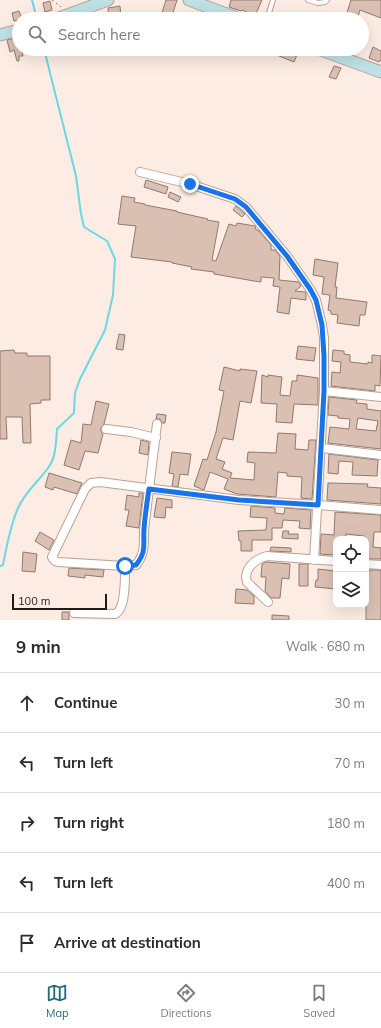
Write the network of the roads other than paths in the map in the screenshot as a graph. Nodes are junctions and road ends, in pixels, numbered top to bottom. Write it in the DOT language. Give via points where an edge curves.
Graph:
graph roads {
  1 [pos="108,0"];
  2 [pos="189,0"];
  3 [pos="273,0"];
  4 [pos="308,0"];
  5 [pos="327,0"];
  6 [pos="211,5"];
  7 [pos="75,12"];
  8 [pos="226,12"];
  9 [pos="269,12"];
  10 [pos="12,32"];
  11 [pos="0,35"];
  12 [pos="337,56"];
  13 [pos="381,72"];
  14 [pos="140,172"];
  15 [pos="324,391"];
  16 [pos="381,397"];
  17 [pos="157,424"];
  18 [pos="106,429"];
  19 [pos="156,438"];
  20 [pos="322,448"];
  21 [pos="381,455"];
  22 [pos="149,489"];
  23 [pos="318,505"];
  24 [pos="381,510"];
  25 [pos="314,560"];
  26 [pos="333,561"];
  27 [pos="369,564"];
  28 [pos="381,565"];
  29 [pos="125,566"];
  30 [pos="268,602"];
  31 [pos="74,612"];
  1 -- 7 [label="street"];
  2 -- 6 [label="street"];
  3 -- 9 [label="lane"];
  4 -- 5 [label="lane" via="318,3"];
  6 -- 8 [label="street"];
  10 -- 11 [label="street"];
  12 -- 13 [label="street"];
  14 -- 15 [label="street" via="190,184 235,199 246,207 268,233 316,300 324,338"];
  15 -- 16 [label="street"];
  15 -- 20 [label="street"];
  17 -- 19 [label="street"];
  18 -- 19 [label="street"];
  19 -- 22 [label="street"];
  20 -- 21 [label="street"];
  20 -- 23 [label="street"];
  22 -- 23 [label="street" via="239,500"];
  22 -- 29 [label="street" via="144,552 136,565"];
  22 -- 29 [label="street" via="100,482 88,485 52,557 58,562"];
  23 -- 24 [label="street"];
  23 -- 25 [label="street"];
  25 -- 26 [label="street"];
  25 -- 30 [label="street" via="267,556 258,558 246,572 247,582"];
  27 -- 28 [label="street"];
  29 -- 31 [label="street" via="124,594 119,612"];
}
